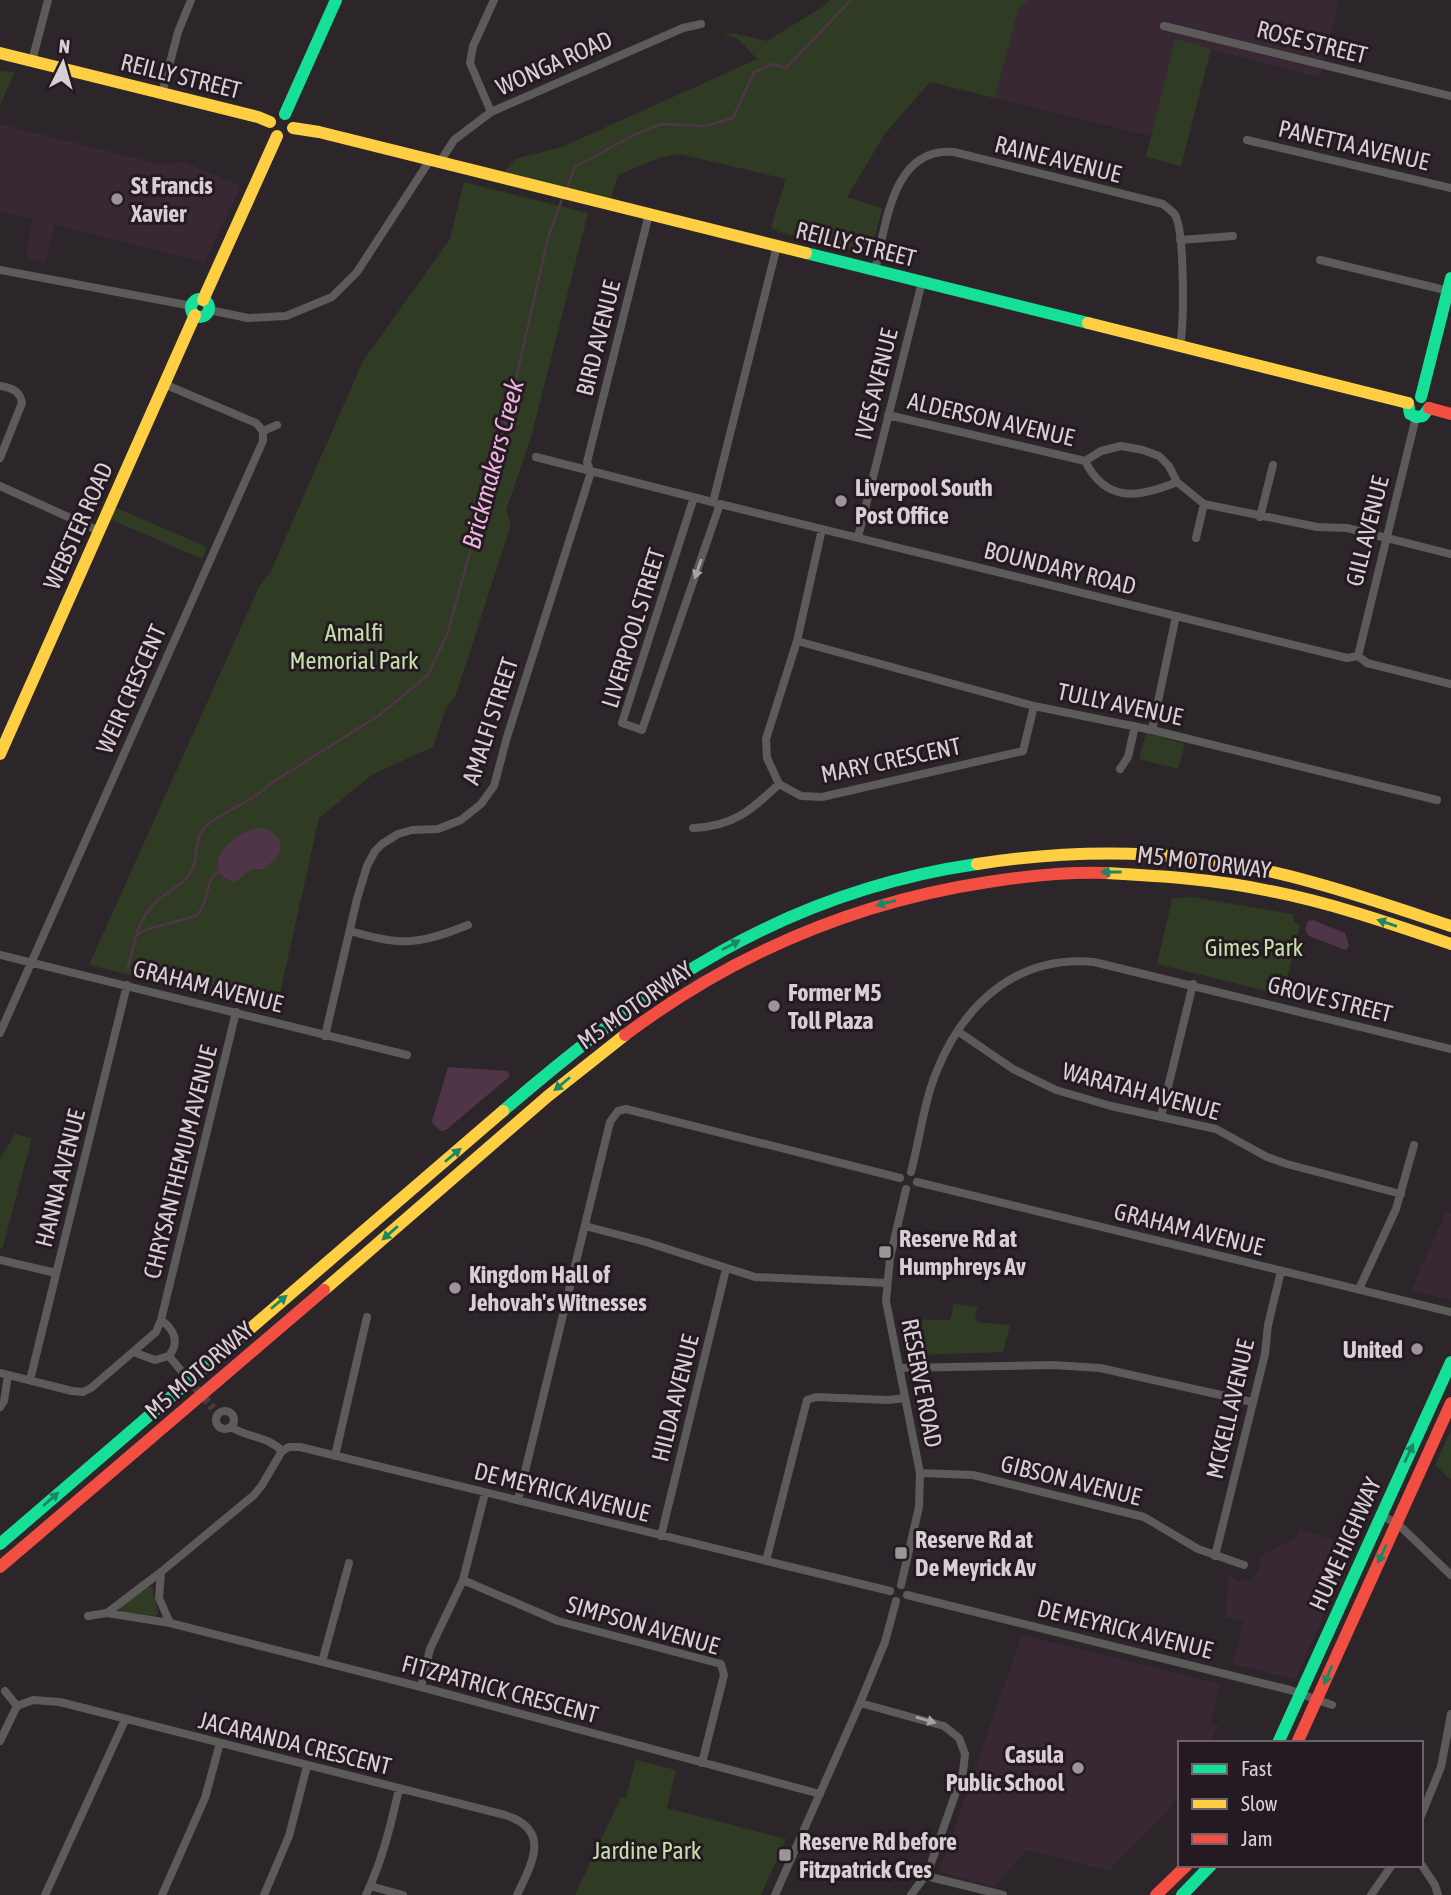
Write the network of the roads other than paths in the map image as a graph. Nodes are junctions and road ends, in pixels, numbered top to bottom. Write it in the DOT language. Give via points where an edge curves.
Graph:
graph roads {
  1 [pos="48,0"];
  2 [pos="191,0"];
  3 [pos="336,0"];
  4 [pos="494,0"];
  5 [pos="701,24"];
  6 [pos="1164,26"];
  7 [pos="0,53"];
  8 [pos="32,61"];
  9 [pos="162,93"];
  10 [pos="1451,96"];
  11 [pos="491,112"];
  12 [pos="285,114"];
  13 [pos="270,122"];
  14 [pos="293,128"];
  15 [pos="277,136"];
  16 [pos="1247,140"];
  17 [pos="435,161"];
  18 [pos="1451,188"];
  19 [pos="649,214"];
  20 [pos="1233,236"];
  21 [pos="1180,240"];
  22 [pos="777,246"];
  23 [pos="1320,260"];
  24 [pos="0,270"];
  25 [pos="875,270"];
  26 [pos="922,282"];
  27 [pos="1450,287"];
  28 [pos="200,308"];
  29 [pos="1180,346"];
  30 [pos="164,384"];
  31 [pos="0,386"];
  32 [pos="1421,397"];
  33 [pos="1408,403"];
  34 [pos="1429,408"];
  35 [pos="1451,414"];
  36 [pos="888,415"];
  37 [pos="1416,417"];
  38 [pos="277,425"];
  39 [pos="263,431"];
  40 [pos="536,457"];
  41 [pos="0,458"];
  42 [pos="1085,461"];
  43 [pos="1273,465"];
  44 [pos="591,472"];
  45 [pos="1177,482"];
  46 [pos="0,486"];
  47 [pos="694,497"];
  48 [pos="717,503"];
  49 [pos="1204,504"];
  50 [pos="1261,517"];
  51 [pos="822,529"];
  52 [pos="99,531"];
  53 [pos="858,537"];
  54 [pos="1387,537"];
  55 [pos="1196,538"];
  56 [pos="1451,554"];
  57 [pos="1176,617"];
  58 [pos="797,641"];
  59 [pos="1358,656"];
  60 [pos="1451,684"];
  61 [pos="1034,705"];
  62 [pos="1135,726"];
  63 [pos="1152,730"];
  64 [pos="0,754"];
  65 [pos="1120,769"];
  66 [pos="779,784"];
  67 [pos="1437,800"];
  68 [pos="693,828"];
  69 [pos="468,925"];
  70 [pos="1451,926"];
  71 [pos="350,931"];
  72 [pos="1451,944"];
  73 [pos="0,955"];
  74 [pos="30,963"];
  75 [pos="127,985"];
  76 [pos="1193,985"];
  77 [pos="236,1012"];
  78 [pos="958,1032"];
  79 [pos="0,1033"];
  80 [pos="325,1035"];
  81 [pos="1451,1049"];
  82 [pos="407,1055"];
  83 [pos="1161,1116"];
  84 [pos="1414,1146"];
  85 [pos="911,1172"];
  86 [pos="900,1178"];
  87 [pos="917,1182"];
  88 [pos="906,1189"];
  89 [pos="1401,1194"];
  90 [pos="585,1226"];
  91 [pos="0,1260"];
  92 [pos="726,1269"];
  93 [pos="1281,1271"];
  94 [pos="56,1273"];
  95 [pos="887,1283"];
  96 [pos="1359,1290"];
  97 [pos="1451,1312"];
  98 [pos="367,1317"];
  99 [pos="160,1320"];
  100 [pos="133,1352"];
  101 [pos="169,1356"];
  102 [pos="1451,1362"];
  103 [pos="899,1368"];
  104 [pos="183,1373"];
  105 [pos="4,1374"];
  106 [pos="30,1380"];
  107 [pos="905,1398"];
  108 [pos="1252,1402"];
  109 [pos="1451,1403"];
  110 [pos="0,1407"];
  111 [pos="231,1427"];
  112 [pos="282,1451"];
  113 [pos="335,1456"];
  114 [pos="920,1474"];
  115 [pos="485,1493"];
  116 [pos="518,1500"];
  117 [pos="1381,1516"];
  118 [pos="1397,1522"];
  119 [pos="661,1536"];
  120 [pos="0,1544"];
  121 [pos="1214,1556"];
  122 [pos="766,1561"];
  123 [pos="349,1563"];
  124 [pos="1244,1564"];
  125 [pos="0,1567"];
  126 [pos="161,1572"];
  127 [pos="1451,1575"];
  128 [pos="463,1580"];
  129 [pos="901,1585"];
  130 [pos="890,1591"];
  131 [pos="907,1595"];
  132 [pos="896,1601"];
  133 [pos="107,1612"];
  134 [pos="88,1616"];
  135 [pos="170,1623"];
  136 [pos="322,1662"];
  137 [pos="421,1687"];
  138 [pos="5,1691"];
  139 [pos="1301,1693"];
  140 [pos="1318,1698"];
  141 [pos="860,1703"];
  142 [pos="1332,1705"];
  143 [pos="17,1706"];
  144 [pos="1451,1714"];
  145 [pos="125,1720"];
  146 [pos="0,1741"];
  147 [pos="1279,1741"];
  148 [pos="1298,1741"];
  149 [pos="220,1743"];
  150 [pos="702,1763"];
  151 [pos="307,1766"];
  152 [pos="399,1789"];
  153 [pos="820,1794"];
  154 [pos="1423,1811"];
  155 [pos="1184,1867"];
  156 [pos="1210,1867"];
  157 [pos="1391,1867"];
  158 [pos="1423,1867"];
  159 [pos="926,1876"];
  160 [pos="370,1886"];
  161 [pos="45,1895"];
  162 [pos="162,1895"];
  163 [pos="264,1895"];
  164 [pos="366,1895"];
  165 [pos="403,1895"];
  166 [pos="517,1895"];
  167 [pos="775,1895"];
  168 [pos="911,1895"];
  169 [pos="1003,1895"];
  170 [pos="1156,1895"];
  171 [pos="1181,1895"];
  172 [pos="1371,1895"];
  173 [pos="1438,1895"];
  1 -- 8 [label="street"];
  2 -- 9 [label="street"];
  3 -- 12 [label="main road"];
  4 -- 11 [label="street" via="470,63"];
  5 -- 11 [label="street, WONGA ROAD"];
  6 -- 10 [label="street, ROSE STREET"];
  7 -- 8 [label="main road, REILLY STREET"];
  8 -- 9 [label="main road, REILLY STREET"];
  9 -- 13 [label="main road, REILLY STREET"];
  11 -- 17 [label="street, WONGA ROAD"];
  12 -- 13 [label="main road"];
  12 -- 14 [label="main road" via="292,119"];
  13 -- 15 [label="main road"];
  14 -- 15 [label="main road" via="285,136"];
  14 -- 17 [label="main road, REILLY STREET"];
  15 -- 28 [label="main road, WEBSTER ROAD"];
  16 -- 18 [label="street, PANETTA AVENUE"];
  17 -- 19 [label="main road, REILLY STREET"];
  17 -- 28 [label="street, WONGA ROAD" via="357,272 332,297 286,316 248,318"];
  19 -- 22 [label="main road, REILLY STREET"];
  19 -- 44 [label="street, BIRD AVENUE" via="587,462"];
  20 -- 21 [label="street"];
  21 -- 25 [label="street, RAINE AVENUE" via="1174,212 1163,204 940,151 922,157 895,189"];
  21 -- 29 [label="street, RAINE AVENUE" via="1184,313"];
  22 -- 25 [label="main road, REILLY STREET"];
  22 -- 48 [label="street, LIVERPOOL STREET"];
  23 -- 27 [label="street"];
  24 -- 28 [label="street, WONGA ROAD"];
  25 -- 26 [label="main road, REILLY STREET"];
  26 -- 29 [label="main road, REILLY STREET"];
  26 -- 36 [label="street, IVES AVENUE"];
  27 -- 32 [label="main road"];
  28 -- 30 [label="main road, WEBSTER ROAD"];
  29 -- 33 [label="main road, REILLY STREET"];
  30 -- 39 [label="street" via="252,421"];
  30 -- 52 [label="main road, WEBSTER ROAD"];
  31 -- 41 [label="street" via="21,397 21,409"];
  32 -- 33 [label="main road"];
  32 -- 34 [label="main road"];
  33 -- 37 [label="main road" via="1410,414"];
  34 -- 35 [label="main road"];
  34 -- 37 [label="main road"];
  36 -- 42 [label="street, ALDERSON AVENUE"];
  36 -- 53 [label="street, IVES AVENUE"];
  37 -- 54 [label="street, GILL AVENUE"];
  38 -- 39 [label="street"];
  39 -- 74 [label="street, WEIR CRESCENT" via="262,445"];
  40 -- 44 [label="street, BOUNDARY ROAD"];
  42 -- 45 [label="street, ALDERSON AVENUE" via="1094,478 1117,492 1149,492"];
  42 -- 45 [label="street, ALDERSON AVENUE" via="1121,446 1143,450 1159,456"];
  43 -- 50 [label="street"];
  44 -- 47 [label="street, BOUNDARY ROAD"];
  44 -- 71 [label="street, AMALFI STREET" via="492,790 475,811 454,824 405,832 382,844 367,866"];
  45 -- 49 [label="street, ALDERSON AVENUE"];
  46 -- 52 [label="street"];
  47 -- 48 [label="street, BOUNDARY ROAD"];
  48 -- 47 [label="street, LIVERPOOL STREET, one-way" via="642,730 622,723"];
  48 -- 51 [label="street, BOUNDARY ROAD"];
  49 -- 50 [label="street, ALDERSON AVENUE"];
  49 -- 55 [label="street"];
  50 -- 54 [label="street, ALDERSON AVENUE"];
  51 -- 53 [label="street, BOUNDARY ROAD"];
  51 -- 58 [label="street"];
  52 -- 64 [label="main road, WEBSTER ROAD"];
  53 -- 57 [label="street, BOUNDARY ROAD"];
  54 -- 56 [label="street, ALDERSON AVENUE"];
  54 -- 59 [label="street, GILL AVENUE"];
  57 -- 59 [label="street, BOUNDARY ROAD" via="1347,658"];
  57 -- 63 [label="street"];
  58 -- 61 [label="street, TULLY AVENUE"];
  58 -- 66 [label="street" via="766,739 767,758"];
  59 -- 60 [label="street, BOUNDARY ROAD" via="1367,663"];
  61 -- 62 [label="street, TULLY AVENUE"];
  61 -- 66 [label="street, MARY CRESCENT" via="1023,751 822,797 801,796"];
  62 -- 63 [label="street, TULLY AVENUE"];
  62 -- 65 [label="street" via="1128,757"];
  63 -- 67 [label="street, TULLY AVENUE"];
  66 -- 68 [label="street" via="747,814 712,827"];
  69 -- 71 [label="street" via="415,942"];
  120 -- 70 [label="main road, M5 MOTORWAY, one-way" via="604,1027 716,952 804,911 896,880 994,860 1114,853 1205,860 1273,872"];
  71 -- 80 [label="street, AMALFI STREET"];
  72 -- 125 [label="main road, M5 MOTORWAY, one-way" via="1276,892 1203,879 1119,872 1022,876 957,886 854,912 770,946 671,1002 591,1061"];
  73 -- 74 [label="street, GRAHAM AVENUE"];
  74 -- 75 [label="street, GRAHAM AVENUE"];
  74 -- 79 [label="street, WEIR CRESCENT"];
  75 -- 77 [label="street, GRAHAM AVENUE"];
  75 -- 94 [label="street, HANNA AVENUE"];
  76 -- 78 [label="street, GROVE STREET" via="1094,962 1048,963 1018,974 992,992"];
  76 -- 81 [label="street, GROVE STREET"];
  76 -- 83 [label="street"];
  77 -- 80 [label="street, GRAHAM AVENUE"];
  77 -- 99 [label="street, CHRYSANTHEMUM AVENUE"];
  78 -- 83 [label="street, WARATAH AVENUE" via="1013,1069 1056,1090"];
  78 -- 85 [label="street, GROVE STREET" via="933,1084"];
  80 -- 82 [label="street, GRAHAM AVENUE"];
  83 -- 89 [label="street, WARATAH AVENUE" via="1216,1129 1287,1164"];
  84 -- 89 [label="street"];
  85 -- 86 [label="street"];
  85 -- 87 [label="street"];
  86 -- 88 [label="street"];
  86 -- 90 [label="street" via="626,1109 610,1122"];
  87 -- 88 [label="street"];
  87 -- 93 [label="street, GRAHAM AVENUE"];
  88 -- 95 [label="street, RESERVE ROAD"];
  89 -- 96 [label="street"];
  90 -- 92 [label="street"];
  90 -- 116 [label="street"];
  91 -- 94 [label="street"];
  92 -- 95 [label="street" via="755,1277"];
  92 -- 119 [label="street, HILDA AVENUE"];
  93 -- 96 [label="street, GRAHAM AVENUE"];
  93 -- 108 [label="street, MCKELL AVENUE"];
  94 -- 106 [label="street, HANNA AVENUE"];
  95 -- 103 [label="street, RESERVE ROAD" via="888,1317"];
  96 -- 97 [label="street, GRAHAM AVENUE"];
  98 -- 113 [label="street"];
  99 -- 100 [label="street, CHRYSANTHEMUM AVENUE" via="152,1336"];
  99 -- 101 [label="street" via="175,1338"];
  100 -- 101 [label="street" via="155,1360"];
  100 -- 106 [label="street" via="83,1392"];
  101 -- 104 [label="street"];
  117 -- 102 [label="main road, HUME HIGHWAY, one-way"];
  103 -- 107 [label="street, RESERVE ROAD"];
  103 -- 108 [label="street" via="1100,1368"];
  105 -- 106 [label="street"];
  105 -- 110 [label="street"];
  107 -- 114 [label="street, RESERVE ROAD"];
  107 -- 122 [label="street" via="807,1400"];
  108 -- 121 [label="street, MCKELL AVENUE"];
  109 -- 118 [label="main road, HUME HIGHWAY"];
  111 -- 111 [label="street" via="219,1427 216,1411 232,1414"];
  111 -- 112 [label="street, DE MEYRICK AVENUE" via="271,1441"];
  112 -- 113 [label="street, DE MEYRICK AVENUE" via="296,1446"];
  112 -- 126 [label="street, FITZPATRICK CRESCENT" via="254,1495"];
  113 -- 115 [label="street, DE MEYRICK AVENUE"];
  114 -- 121 [label="street, GIBSON AVENUE" via="973,1475 1144,1517"];
  114 -- 129 [label="street, RESERVE ROAD" via="919,1507"];
  115 -- 116 [label="street, DE MEYRICK AVENUE"];
  115 -- 128 [label="street"];
  116 -- 119 [label="street, DE MEYRICK AVENUE"];
  117 -- 118 [label="street"];
  117 -- 139 [label="main road, HUME HIGHWAY"];
  118 -- 127 [label="street"];
  118 -- 140 [label="main road, HUME HIGHWAY, one-way"];
  119 -- 122 [label="street, DE MEYRICK AVENUE"];
  121 -- 124 [label="street, GIBSON AVENUE"];
  122 -- 130 [label="street, DE MEYRICK AVENUE"];
  123 -- 136 [label="street"];
  126 -- 133 [label="street, FITZPATRICK CRESCENT"];
  126 -- 135 [label="street" via="159,1598"];
  128 -- 137 [label="street" via="430,1649"];
  128 -- 150 [label="street, SIMPSON AVENUE" via="574,1626 721,1664 724,1675"];
  129 -- 130 [label="street"];
  129 -- 131 [label="street"];
  130 -- 132 [label="street"];
  131 -- 132 [label="street"];
  131 -- 139 [label="street, DE MEYRICK AVENUE"];
  132 -- 141 [label="street" via="885,1643"];
  133 -- 134 [label="street, FITZPATRICK CRESCENT"];
  133 -- 135 [label="street, FITZPATRICK CRESCENT"];
  135 -- 136 [label="street, FITZPATRICK CRESCENT"];
  136 -- 137 [label="street, FITZPATRICK CRESCENT"];
  137 -- 150 [label="street, FITZPATRICK CRESCENT"];
  138 -- 143 [label="street"];
  139 -- 140 [label="street, DE MEYRICK AVENUE"];
  139 -- 147 [label="main road, HUME HIGHWAY"];
  140 -- 142 [label="street, DE MEYRICK AVENUE"];
  140 -- 148 [label="main road, HUME HIGHWAY"];
  141 -- 153 [label="street"];
  141 -- 159 [label="street, one-way" via="944,1726 962,1745 963,1772"];
  143 -- 145 [label="street, JACARANDA CRESCENT" via="33,1700 60,1702"];
  143 -- 146 [label="street"];
  144 -- 154 [label="street" via="1441,1767"];
  145 -- 149 [label="street, JACARANDA CRESCENT"];
  145 -- 161 [label="street"];
  149 -- 151 [label="street, JACARANDA CRESCENT"];
  149 -- 162 [label="street" via="205,1798"];
  150 -- 153 [label="street, FITZPATRICK CRESCENT"];
  151 -- 152 [label="street, JACARANDA CRESCENT"];
  151 -- 163 [label="street" via="289,1836"];
  152 -- 160 [label="street" via="387,1844"];
  152 -- 166 [label="street, JACARANDA CRESCENT" via="522,1822 533,1834 535,1848"];
  153 -- 167 [label="street"];
  155 -- 170 [label="main road"];
  156 -- 171 [label="main road"];
  157 -- 172 [label="street"];
  158 -- 173 [label="street"];
  159 -- 168 [label="street"];
  159 -- 169 [label="street"];
  160 -- 164 [label="street"];
  160 -- 165 [label="street"];
}
